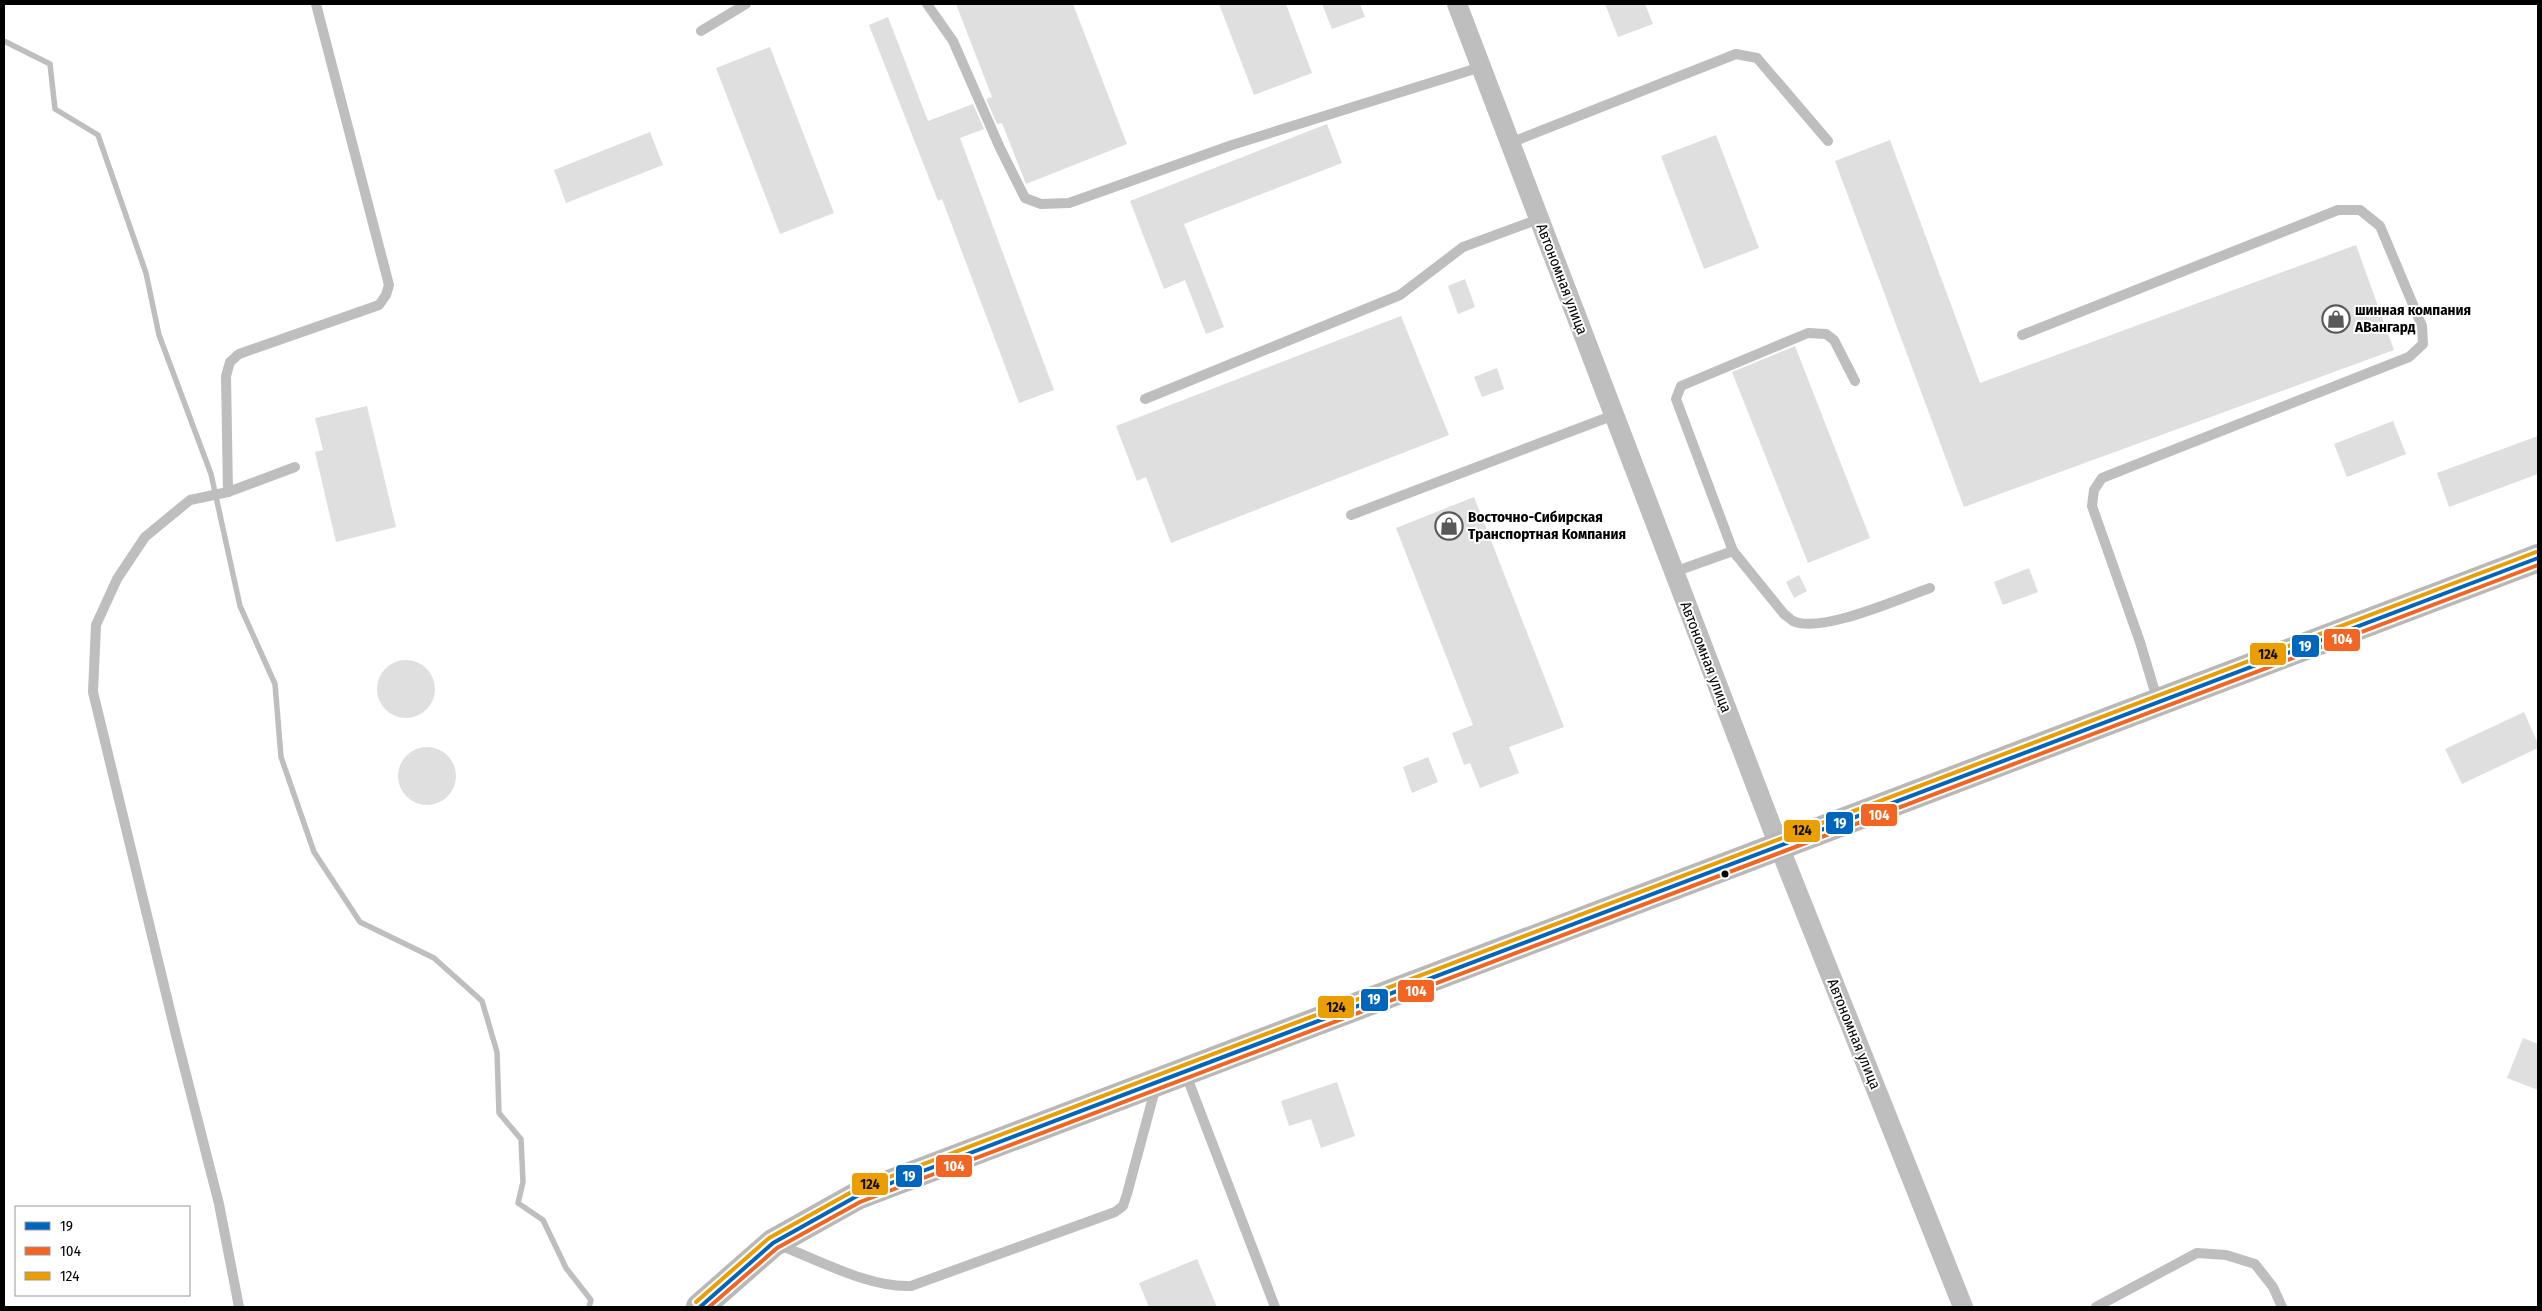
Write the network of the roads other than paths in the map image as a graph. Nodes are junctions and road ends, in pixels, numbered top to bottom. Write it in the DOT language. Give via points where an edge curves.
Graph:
graph roads {
  1 [pos="316,4"];
  2 [pos="746,4"];
  3 [pos="927,4"];
  4 [pos="1457,4"];
  5 [pos="701,31"];
  6 [pos="1481,67"];
  7 [pos="1828,141"];
  8 [pos="1510,143"];
  9 [pos="1539,219"];
  10 [pos="2022,335"];
  11 [pos="1855,381"];
  12 [pos="1145,399"];
  13 [pos="1614,415"];
  14 [pos="295,467"];
  15 [pos="228,492"];
  16 [pos="1351,515"];
  17 [pos="1733,551"];
  18 [pos="2538,558"];
  19 [pos="1674,572"];
  20 [pos="1930,588"];
  21 [pos="2158,703"];
  22 [pos="1779,846"];
  23 [pos="1185,1071"];
  24 [pos="1158,1081"];
  25 [pos="773,1243"];
  26 [pos="239,1307"];
  27 [pos="700,1307"];
  28 [pos="1275,1307"];
  29 [pos="1963,1307"];
  30 [pos="2096,1307"];
  31 [pos="2282,1307"];
  1 -- 15 [label="lane" via="388,285 379,305 239,354 230,362 226,376"];
  2 -- 5 [label="lane"];
  3 -- 6 [label="lane" via="952,42 1025,198 1041,204 1069,203 1232,145"];
  4 -- 6 [label="street, Автономная улица"];
  6 -- 8 [label="street, Автономная улица"];
  7 -- 8 [label="lane" via="1757,58 1736,54"];
  8 -- 9 [label="street, Автономная улица"];
  9 -- 12 [label="lane" via="1464,247 1400,295"];
  9 -- 13 [label="street, Автономная улица"];
  10 -- 21 [label="lane" via="2338,210 2360,210 2380,226 2422,326 2423,344 2409,357 2102,478 2094,490 2092,506"];
  11 -- 17 [label="lane" via="1834,340 1826,334 1808,333 1681,386 1676,398"];
  13 -- 16 [label="lane"];
  13 -- 19 [label="street, Автономная улица"];
  14 -- 15 [label="lane"];
  15 -- 26 [label="lane" via="190,500 145,537 117,578 96,625 93,692 219,1204"];
  17 -- 19 [label="lane"];
  17 -- 20 [label="lane" via="1794,622 1807,624 1844,619"];
  18 -- 21 [label="street"];
  19 -- 22 [label="street, Автономная улица"];
  21 -- 22 [label="street"];
  22 -- 23 [label="street"];
  22 -- 29 [label="street, Автономная улица"];
  23 -- 24 [label="street"];
  23 -- 28 [label="lane"];
  24 -- 25 [label="street" via="857,1196"];
  24 -- 25 [label="lane" via="1127,1194 1123,1206 1116,1212 911,1286 879,1283"];
  25 -- 27 [label="street"];
  30 -- 31 [label="lane" via="2197,1253 2226,1255 2255,1264 2273,1287"];
}
